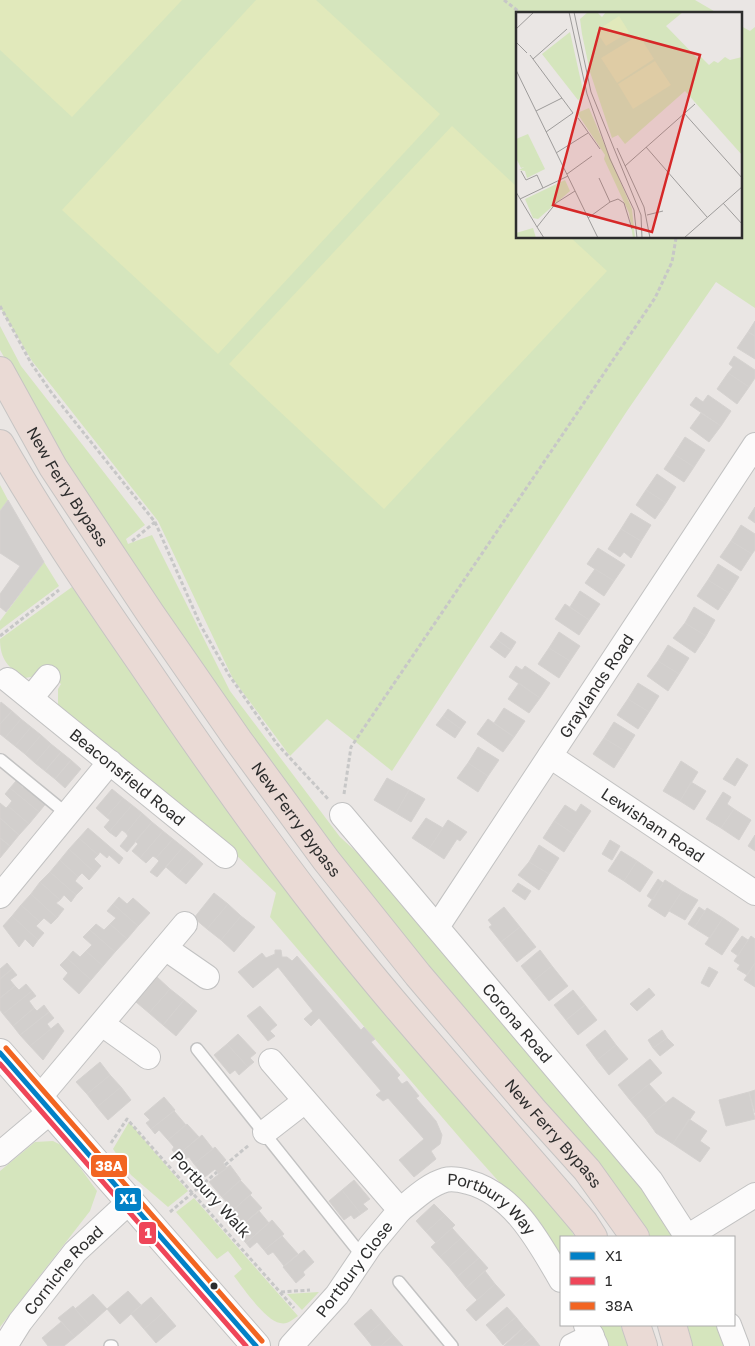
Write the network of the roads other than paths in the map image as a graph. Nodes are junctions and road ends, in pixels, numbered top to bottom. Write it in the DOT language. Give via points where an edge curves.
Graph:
graph roads {
  1 [pos="0,371"];
  2 [pos="0,444"];
  3 [pos="755,445"];
  4 [pos="48,677"];
  5 [pos="8,680"];
  6 [pos="31,698"];
  7 [pos="550,756"];
  8 [pos="0,760"];
  9 [pos="110,762"];
  10 [pos="67,814"];
  11 [pos="342,815"];
  12 [pos="225,856"];
  13 [pos="755,894"];
  14 [pos="0,896"];
  15 [pos="185,924"];
  16 [pos="437,927"];
  17 [pos="165,948"];
  18 [pos="207,977"];
  19 [pos="102,1024"];
  20 [pos="197,1049"];
  21 [pos="0,1054"];
  22 [pos="148,1057"];
  23 [pos="271,1061"];
  24 [pos="305,1101"];
  25 [pos="45,1105"];
  26 [pos="265,1132"];
  27 [pos="0,1154"];
  28 [pos="755,1195"];
  29 [pos="130,1201"];
  30 [pos="400,1210"];
  31 [pos="592,1236"];
  32 [pos="634,1236"];
  33 [pos="686,1236"];
  34 [pos="689,1236"];
  35 [pos="363,1257"];
  36 [pos="560,1279"];
  37 [pos="399,1282"];
  38 [pos="636,1326"];
  39 [pos="672,1326"];
  40 [pos="729,1326"];
  41 [pos="7,1345"];
  42 [pos="256,1346"];
  43 [pos="291,1346"];
  44 [pos="452,1346"];
  45 [pos="643,1346"];
  46 [pos="678,1346"];
  47 [pos="737,1346"];
  1 -- 32 [label="highway, New Ferry Bypass" via="53,467 238,740 326,860 526,1103 587,1170"];
  2 -- 31 [label="highway, New Ferry Bypass" via="27,492 159,689 319,910"];
  3 -- 7 [label="street, Graylands Road"];
  4 -- 6 [label="street"];
  5 -- 6 [label="street, Beaconsfield Road"];
  6 -- 9 [label="street, Beaconsfield Road"];
  7 -- 13 [label="street, Lewisham Road"];
  7 -- 16 [label="street, Graylands Road"];
  8 -- 10 [label="lane"];
  9 -- 10 [label="street"];
  9 -- 12 [label="street, Beaconsfield Road"];
  10 -- 14 [label="street"];
  11 -- 16 [label="street, Corona Road"];
  15 -- 17 [label="street"];
  16 -- 33 [label="street, Corona Road" via="650,1181"];
  17 -- 18 [label="street"];
  17 -- 19 [label="street"];
  19 -- 22 [label="street"];
  19 -- 25 [label="street"];
  20 -- 26 [label="lane"];
  21 -- 25 [label="main road"];
  23 -- 24 [label="street, Portbury Close"];
  24 -- 26 [label="street"];
  24 -- 30 [label="street, Portbury Close"];
  25 -- 27 [label="street"];
  25 -- 29 [label="main road"];
  26 -- 35 [label="lane"];
  28 -- 34 [label="street, Corona Road"];
  29 -- 41 [label="street, Corniche Road" via="75,1252 20,1322"];
  29 -- 42 [label="main road"];
  30 -- 35 [label="street, Portbury Close"];
  30 -- 36 [label="street, Portbury Way" via="447,1179 481,1185 499,1195 513,1209"];
  35 -- 43 [label="street, Portbury Close" via="337,1295"];
  37 -- 44 [label="lane"];
  38 -- 45 [label="highway"];
  39 -- 46 [label="highway"];
  40 -- 47 [label="street"];
}
